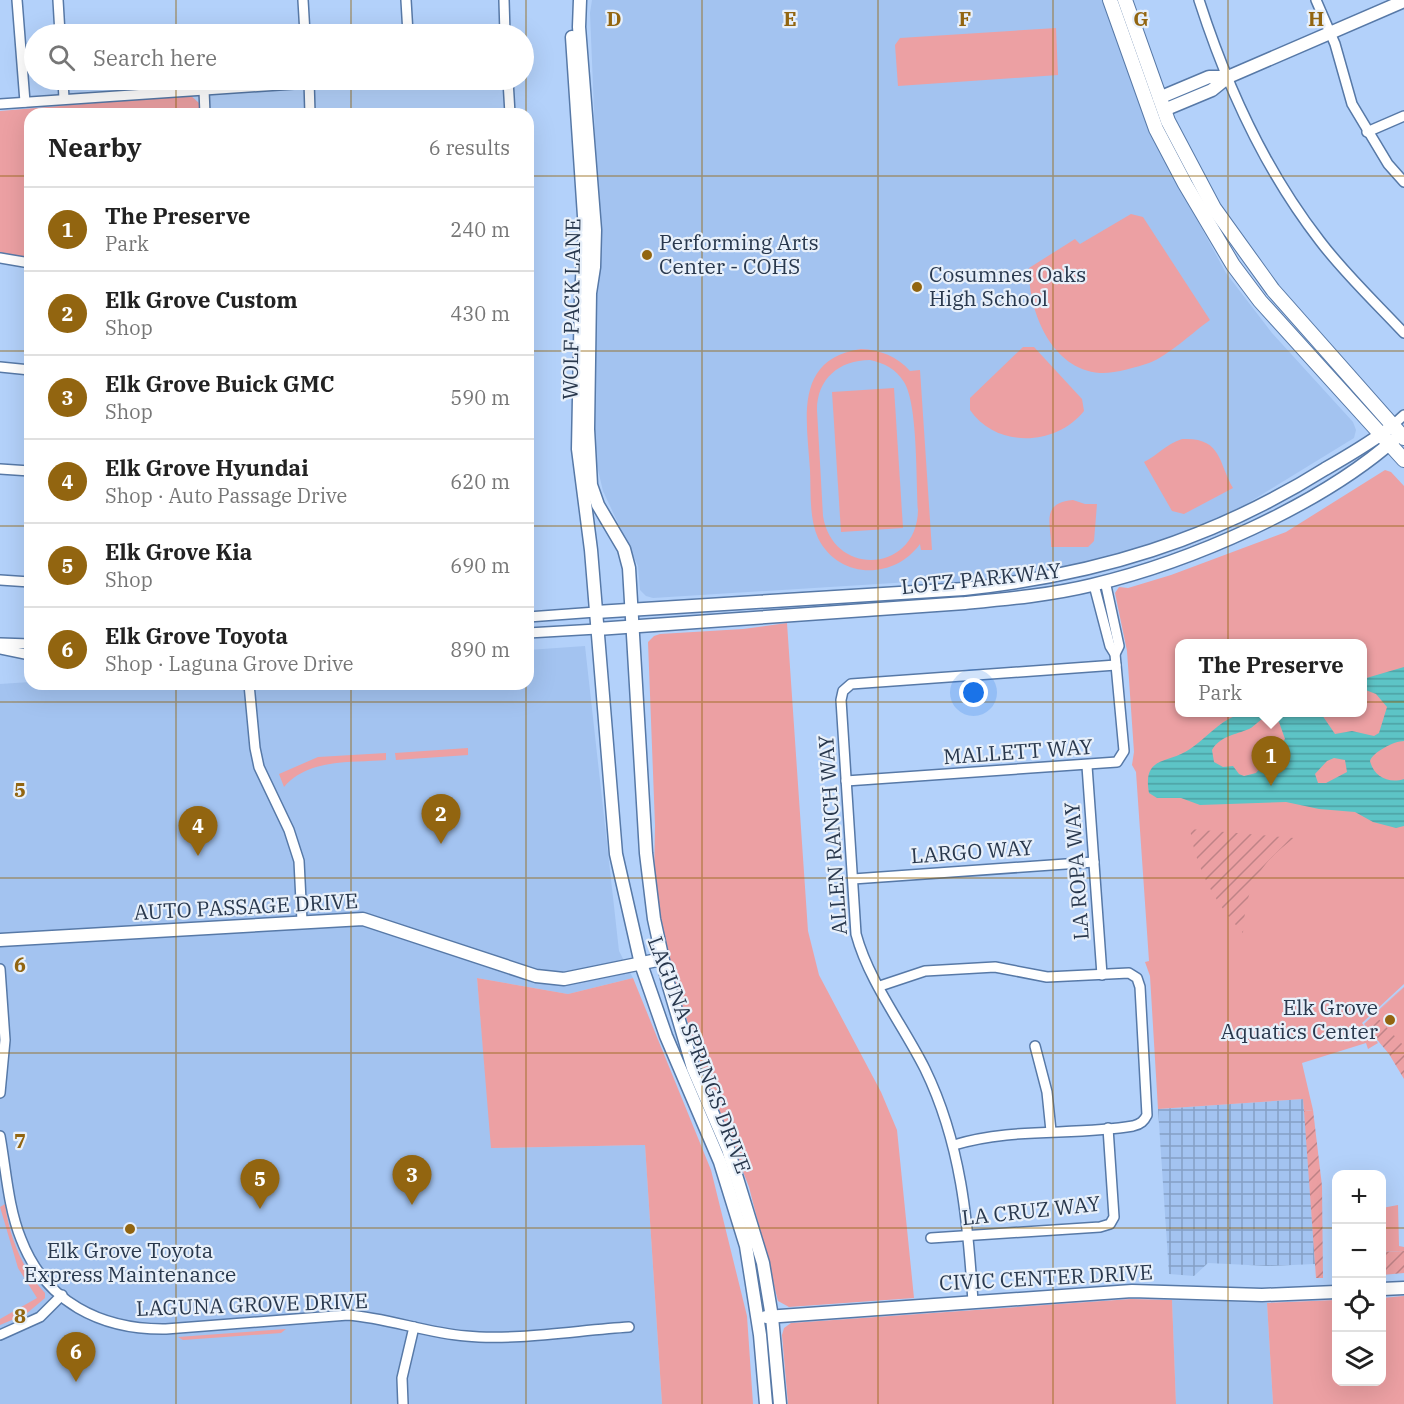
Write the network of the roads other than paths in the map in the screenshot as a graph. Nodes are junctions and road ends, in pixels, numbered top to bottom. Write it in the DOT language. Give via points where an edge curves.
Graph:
graph roads {
  1 [pos="17,0"];
  2 [pos="58,0"];
  3 [pos="303,0"];
  4 [pos="405,0"];
  5 [pos="504,0"];
  6 [pos="572,0"];
  7 [pos="580,0"];
  8 [pos="1110,0"];
  9 [pos="1125,0"];
  10 [pos="1200,0"];
  11 [pos="1316,0"];
  12 [pos="1404,1"];
  13 [pos="59,24"];
  14 [pos="304,24"];
  15 [pos="407,24"];
  16 [pos="505,24"];
  17 [pos="1329,33"];
  18 [pos="1228,77"];
  19 [pos="24,89"];
  20 [pos="24,90"];
  21 [pos="64,90"];
  22 [pos="204,90"];
  23 [pos="309,90"];
  24 [pos="509,90"];
  25 [pos="64,99"];
  26 [pos="25,102"];
  27 [pos="0,104"];
  28 [pos="1161,104"];
  29 [pos="205,108"];
  30 [pos="310,108"];
  31 [pos="510,108"];
  32 [pos="1404,116"];
  33 [pos="1367,132"];
  34 [pos="1404,182"];
  35 [pos="0,258"];
  36 [pos="24,262"];
  37 [pos="1404,333"];
  38 [pos="0,367"];
  39 [pos="24,369"];
  40 [pos="1404,415"];
  41 [pos="1400,432"];
  42 [pos="1385,439"];
  43 [pos="1404,460"];
  44 [pos="0,469"];
  45 [pos="24,471"];
  46 [pos="0,580"];
  47 [pos="24,582"];
  48 [pos="1099,583"];
  49 [pos="631,610"];
  50 [pos="596,612"];
  51 [pos="534,616"];
  52 [pos="633,626"];
  53 [pos="597,630"];
  54 [pos="534,633"];
  55 [pos="0,643"];
  56 [pos="24,644"];
  57 [pos="0,649"];
  58 [pos="24,654"];
  59 [pos="1116,665"];
  60 [pos="250,690"];
  61 [pos="1087,766"];
  62 [pos="846,781"];
  63 [pos="1094,862"];
  64 [pos="853,879"];
  65 [pos="302,921"];
  66 [pos="0,940"];
  67 [pos="662,959"];
  68 [pos="641,964"];
  69 [pos="0,969"];
  70 [pos="1102,975"];
  71 [pos="880,986"];
  72 [pos="1035,1046"];
  73 [pos="0,1093"];
  74 [pos="1108,1128"];
  75 [pos="1051,1131"];
  76 [pos="0,1136"];
  77 [pos="954,1144"];
  78 [pos="969,1236"];
  79 [pos="931,1238"];
  80 [pos="1404,1288"];
  81 [pos="1386,1289"];
  82 [pos="1332,1292"];
  83 [pos="62,1296"];
  84 [pos="973,1302"];
  85 [pos="771,1317"];
  86 [pos="758,1318"];
  87 [pos="629,1327"];
  88 [pos="414,1328"];
  89 [pos="0,1335"];
  90 [pos="403,1404"];
  91 [pos="766,1404"];
  92 [pos="780,1404"];
  1 -- 19 [label="street"];
  2 -- 13 [label="street"];
  3 -- 14 [label="street"];
  4 -- 15 [label="street"];
  5 -- 16 [label="street"];
  6 -- 50 [label="street, WOLF PACK LANE" via="586,238 578,449"];
  7 -- 49 [label="street, WOLF PACK LANE" via="595,243 590,293 591,485 627,555"];
  8 -- 42 [label="main road" via="1156,129 1222,248 1260,301"];
  9 -- 28 [label="main road"];
  10 -- 18 [label="street"];
  11 -- 17 [label="street"];
  12 -- 17 [label="street"];
  17 -- 18 [label="street"];
  17 -- 33 [label="street" via="1352,104"];
  18 -- 28 [label="street" via="1212,90"];
  18 -- 37 [label="street" via="1256,144 1302,216 1321,243"];
  20 -- 26 [label="street"];
  21 -- 25 [label="street"];
  22 -- 25 [label="street"];
  22 -- 29 [label="street"];
  23 -- 30 [label="street"];
  24 -- 31 [label="street"];
  25 -- 26 [label="street"];
  26 -- 27 [label="street"];
  28 -- 41 [label="main road" via="1208,198 1246,255"];
  32 -- 33 [label="street"];
  33 -- 34 [label="street"];
  35 -- 36 [label="street"];
  38 -- 39 [label="street"];
  40 -- 41 [label="street"];
  41 -- 42 [label="street, LOTZ PARKWAY"];
  42 -- 43 [label="main road"];
  42 -- 48 [label="street, LOTZ PARKWAY" via="1313,496 1276,516 1167,562"];
  42 -- 49 [label="street, LOTZ PARKWAY" via="1229,522 1099,568 964,589"];
  44 -- 45 [label="street"];
  46 -- 47 [label="street"];
  48 -- 52 [label="street, LOTZ PARKWAY" via="965,603"];
  48 -- 59 [label="street, MALLETT WAY"];
  49 -- 50 [label="street, LOTZ PARKWAY"];
  49 -- 52 [label="street, LAGUNA SPRINGS DRIVE"];
  50 -- 51 [label="street, LOTZ PARKWAY"];
  50 -- 53 [label="street, LAGUNA SPRINGS DRIVE"];
  52 -- 53 [label="street, LOTZ PARKWAY"];
  52 -- 67 [label="street, LAGUNA SPRINGS DRIVE" via="647,863"];
  53 -- 54 [label="street, LOTZ PARKWAY"];
  53 -- 68 [label="street, LAGUNA SPRINGS DRIVE" via="612,825"];
  55 -- 56 [label="street"];
  57 -- 58 [label="street"];
  59 -- 61 [label="street, MALLETT WAY" via="1122,757 1109,764"];
  59 -- 62 [label="street, ALLEN RANCH WAY" via="851,684 843,691 841,700"];
  60 -- 65 [label="street" via="259,767 299,861"];
  61 -- 62 [label="street, MALLETT WAY"];
  61 -- 63 [label="street, LA ROPA WAY"];
  62 -- 64 [label="street, ALLEN RANCH WAY"];
  63 -- 64 [label="street, LARGO WAY"];
  63 -- 70 [label="street, LA ROPA WAY"];
  64 -- 71 [label="street, ALLEN RANCH WAY" via="856,934 865,961"];
  65 -- 66 [label="street, AUTO PASSAGE DRIVE"];
  65 -- 68 [label="street, AUTO PASSAGE DRIVE" via="363,919 536,976 564,979"];
  67 -- 68 [label="street, AUTO PASSAGE DRIVE"];
  67 -- 85 [label="street, LAGUNA SPRINGS DRIVE" via="693,1068 731,1158 763,1263"];
  68 -- 86 [label="street, LAGUNA SPRINGS DRIVE" via="666,1036 720,1162 746,1246"];
  69 -- 73 [label="street" via="5,1040"];
  70 -- 71 [label="street" via="1047,977 986,967 925,971"];
  70 -- 74 [label="street" via="1129,973 1137,978 1140,987 1147,1115 1136,1125"];
  71 -- 77 [label="street, ALLEN RANCH WAY" via="925,1071"];
  72 -- 75 [label="street" via="1047,1092"];
  74 -- 75 [label="street"];
  74 -- 78 [label="street, LA CRUZ WAY" via="1114,1217 1110,1224"];
  75 -- 77 [label="street" via="1003,1133"];
  76 -- 83 [label="street, LAGUNA GROVE DRIVE" via="20,1238 38,1271"];
  77 -- 78 [label="street, ALLEN RANCH WAY"];
  78 -- 79 [label="street, LA CRUZ WAY"];
  78 -- 84 [label="street, ALLEN RANCH WAY"];
  80 -- 81 [label="street"];
  82 -- 84 [label="street, CIVIC CENTER DRIVE" via="1250,1295 1132,1291"];
  83 -- 88 [label="street, LAGUNA GROVE DRIVE" via="92,1317 144,1329 348,1315 384,1319"];
  83 -- 89 [label="street" via="40,1317"];
  84 -- 85 [label="street, CIVIC CENTER DRIVE"];
  85 -- 86 [label="street, CIVIC CENTER DRIVE"];
  85 -- 92 [label="street, LAGUNA SPRINGS DRIVE"];
  86 -- 91 [label="street, LAGUNA SPRINGS DRIVE"];
  87 -- 88 [label="street, LAGUNA GROVE DRIVE" via="489,1337"];
  88 -- 90 [label="street" via="402,1378"];
}
